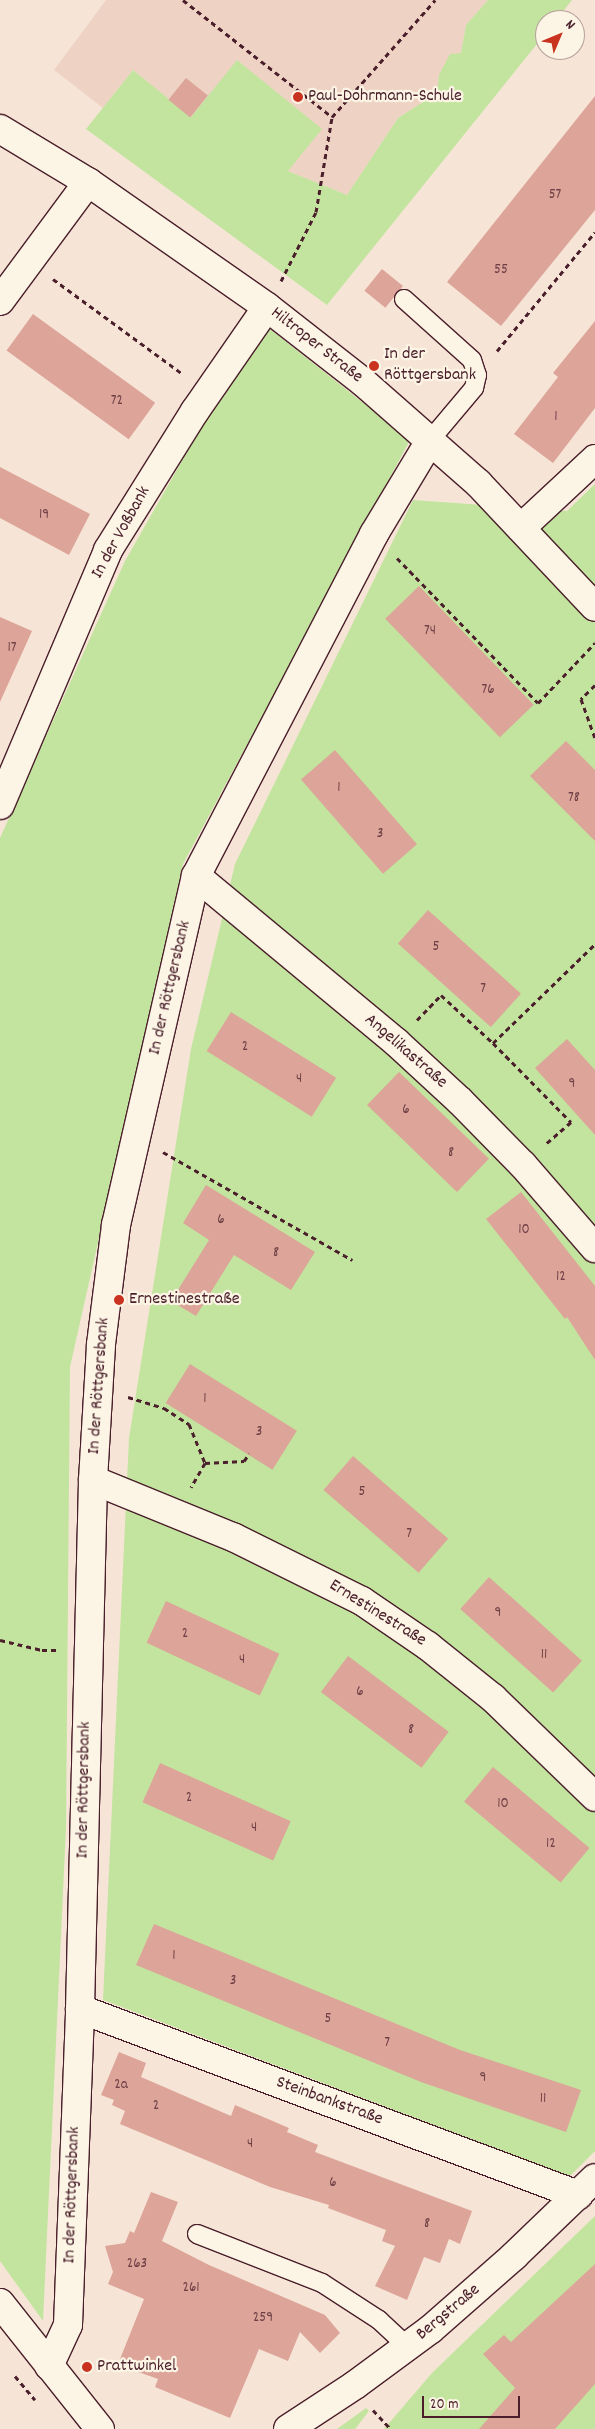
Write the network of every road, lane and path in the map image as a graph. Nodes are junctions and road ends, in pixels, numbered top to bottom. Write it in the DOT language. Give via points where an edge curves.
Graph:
graph roads {
  1 [pos="183,0"];
  2 [pos="435,0"];
  3 [pos="332,117"];
  4 [pos="0,129"];
  5 [pos="88,182"];
  6 [pos="595,232"];
  7 [pos="29,262"];
  8 [pos="404,299"];
  9 [pos="0,301"];
  10 [pos="267,308"];
  11 [pos="477,375"];
  12 [pos="208,392"];
  13 [pos="431,440"];
  14 [pos="595,459"];
  15 [pos="521,528"];
  16 [pos="374,534"];
  17 [pos="595,607"];
  18 [pos="595,643"];
  19 [pos="595,685"];
  20 [pos="595,738"];
  21 [pos="0,805"];
  22 [pos="196,876"];
  23 [pos="595,944"];
  24 [pos="396,1042"];
  25 [pos="493,1043"];
  26 [pos="137,1137"];
  27 [pos="523,1165"];
  28 [pos="595,1248"];
  29 [pos="352,1260"];
  30 [pos="98,1392"];
  31 [pos="249,1454"];
  32 [pos="204,1463"];
  33 [pos="93,1480"];
  34 [pos="176,1513"];
  35 [pos="0,1640"];
  36 [pos="88,1650"];
  37 [pos="595,1797"];
  38 [pos="80,2009"];
  39 [pos="586,2186"];
  40 [pos="197,2234"];
  41 [pos="0,2303"];
  42 [pos="408,2347"];
  43 [pos="49,2366"];
  44 [pos="100,2429"];
  45 [pos="288,2429"];
  1 -- 3 [label="path"];
  2 -- 3 [label="path"];
  3 -- 10 [label="path" via="316,212"];
  4 -- 5 [label="street, Hiltroper Straße"];
  5 -- 7 [label="street"];
  5 -- 10 [label="street, Hiltroper Straße"];
  6 -- 11 [label="path"];
  7 -- 9 [label="street"];
  7 -- 12 [label="path"];
  8 -- 11 [label="lane" via="472,360"];
  10 -- 12 [label="street, In der Voßbank"];
  10 -- 13 [label="street, Hiltroper Straße"];
  11 -- 13 [label="lane" via="474,388"];
  12 -- 21 [label="street, In der Voßbank" via="108,550"];
  13 -- 15 [label="street, Hiltroper Straße"];
  13 -- 16 [label="street, In der Röttgersbank"];
  14 -- 15 [label="street"];
  15 -- 17 [label="street, Hiltroper Straße"];
  16 -- 18 [label="path" via="538,703"];
  16 -- 22 [label="street, In der Röttgersbank"];
  19 -- 20 [label="path" via="581,699"];
  22 -- 24 [label="street, Angelikastraße"];
  22 -- 26 [label="street, In der Röttgersbank"];
  23 -- 25 [label="path"];
  24 -- 25 [label="path" via="442,995"];
  24 -- 27 [label="street, Angelikastraße"];
  25 -- 27 [label="path" via="571,1122"];
  26 -- 29 [label="path"];
  26 -- 30 [label="street, In der Röttgersbank" via="116,1225"];
  27 -- 28 [label="street, Angelikastraße"];
  30 -- 32 [label="path" via="115,1393 164,1408 189,1424"];
  30 -- 33 [label="street, In der Röttgersbank"];
  31 -- 32 [label="path" via="244,1461"];
  32 -- 34 [label="path"];
  33 -- 34 [label="street, Ernestinestraße"];
  33 -- 36 [label="street, In der Röttgersbank"];
  34 -- 37 [label="street, Ernestinestraße" via="291,1563 370,1607 428,1646 493,1698"];
  35 -- 36 [label="path" via="42,1650"];
  36 -- 38 [label="street, In der Röttgersbank"];
  38 -- 39 [label="street, Steinbankstraße"];
  38 -- 43 [label="street, In der Röttgersbank" via="68,2325"];
  39 -- 42 [label="street, Bergstraße" via="514,2256"];
  40 -- 42 [label="lane" via="322,2283 379,2320"];
  41 -- 43 [label="street"];
  42 -- 45 [label="street, Bergstraße"];
  43 -- 44 [label="street"];
}
